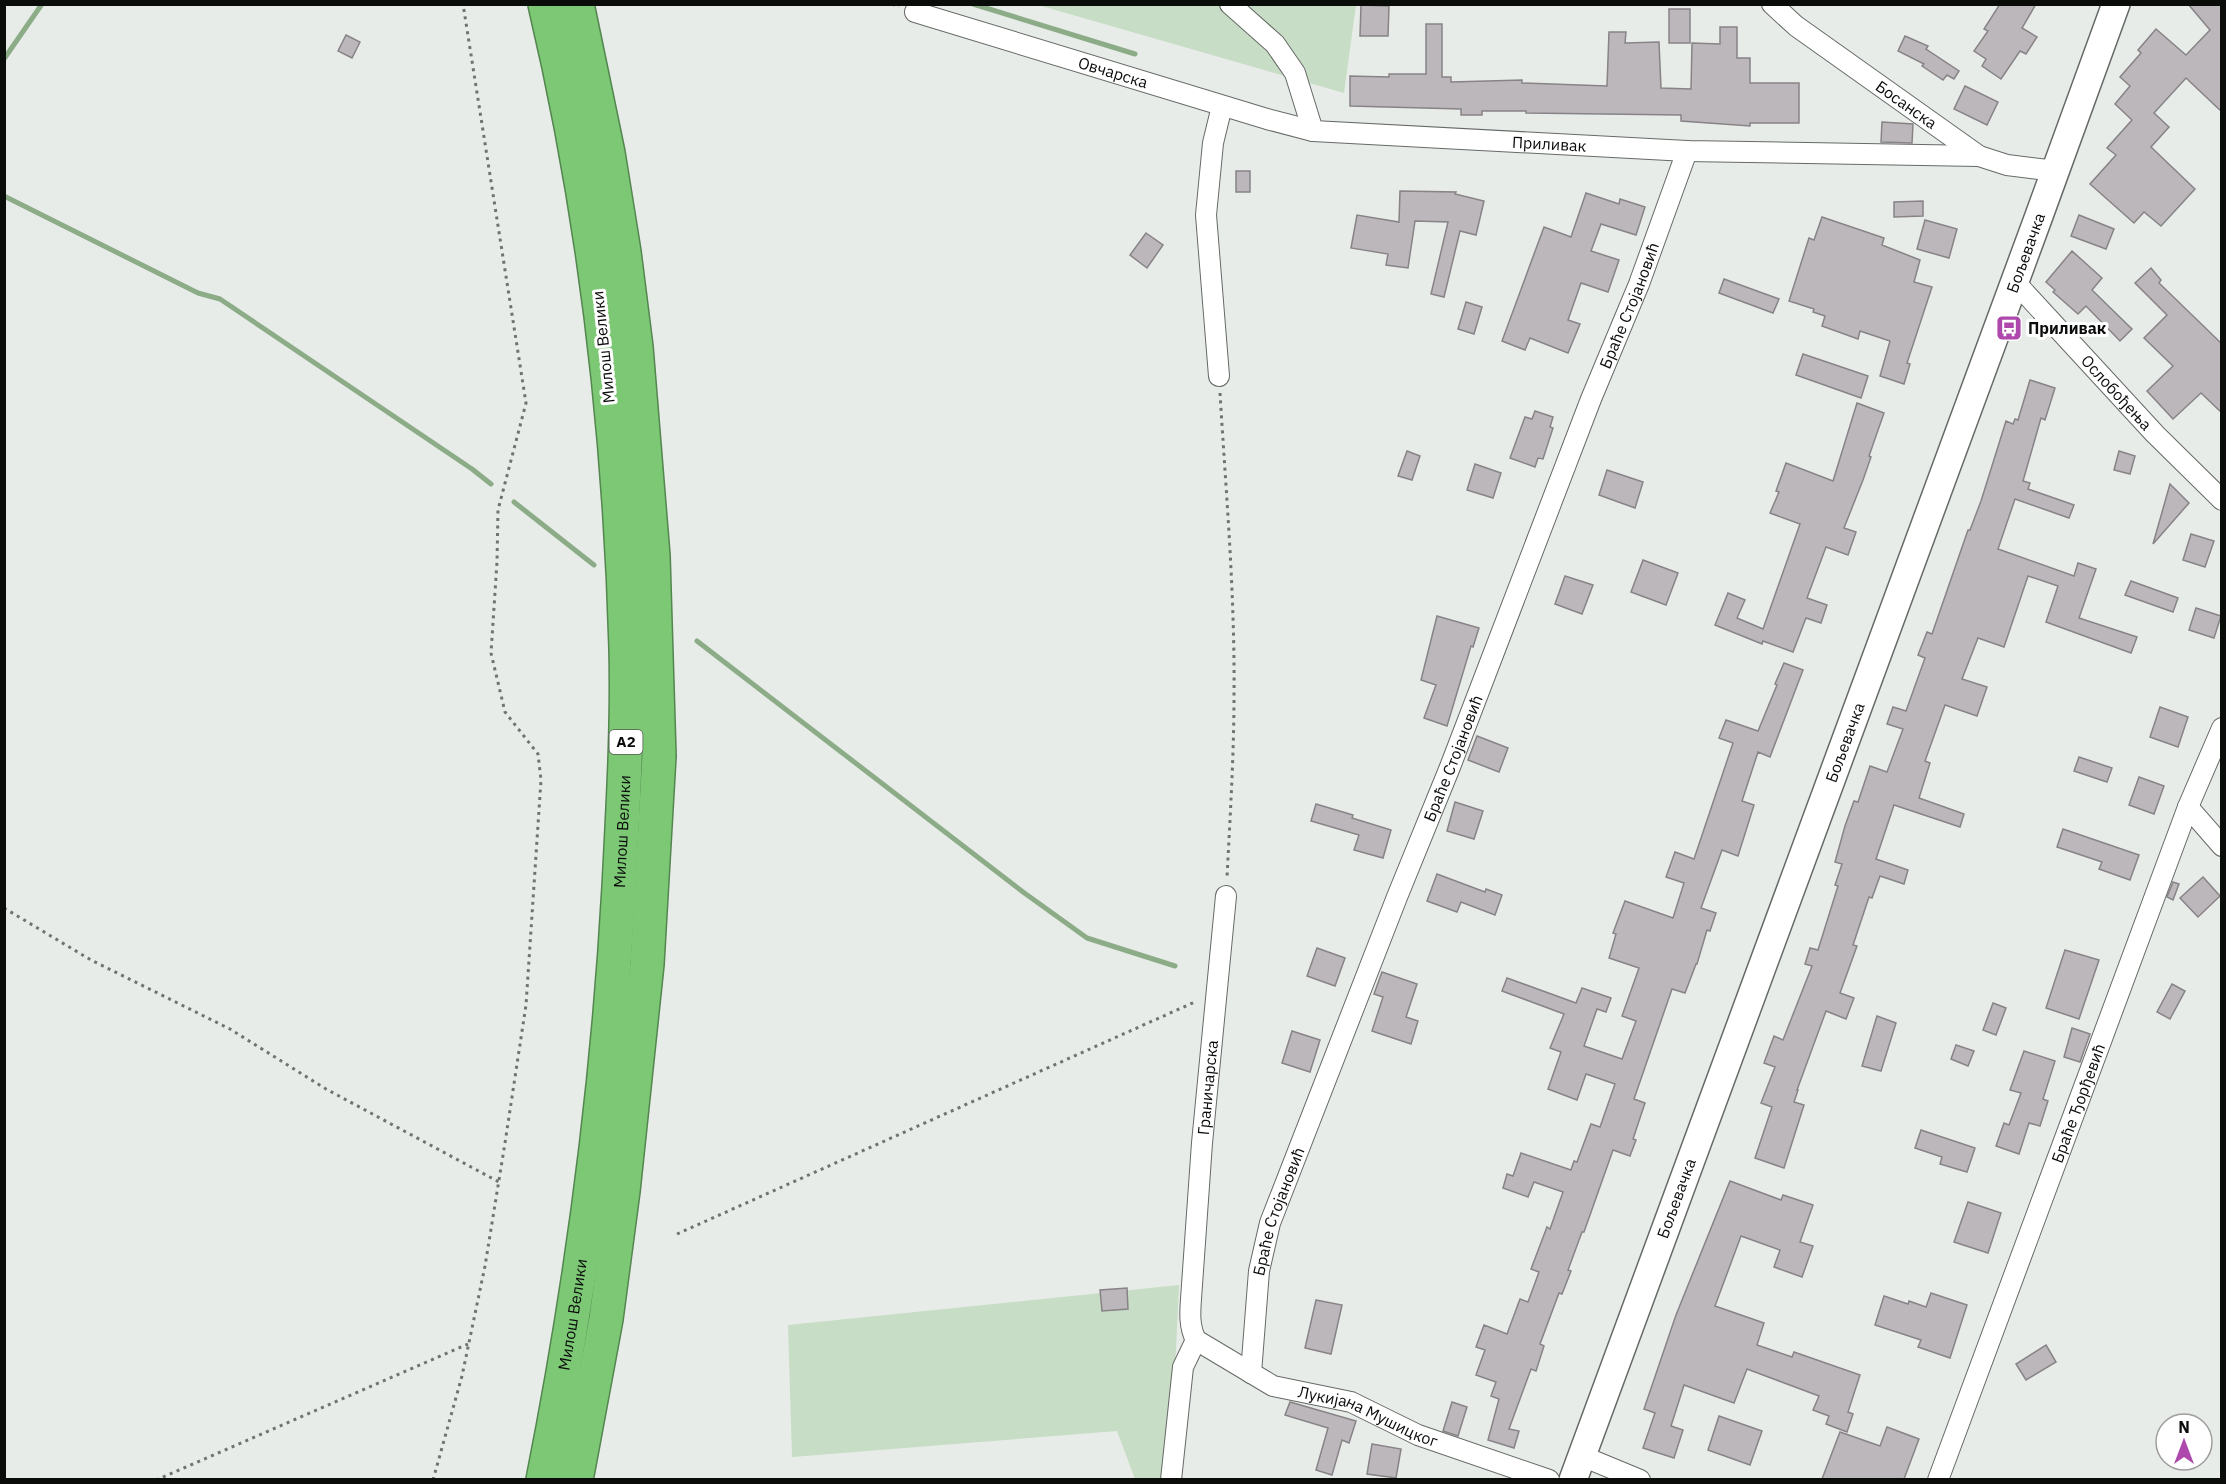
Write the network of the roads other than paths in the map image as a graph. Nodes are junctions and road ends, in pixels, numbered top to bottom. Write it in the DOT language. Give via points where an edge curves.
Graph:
graph roads {
  1 [pos="545,4"];
  2 [pos="577,4"];
  3 [pos="1230,4"];
  4 [pos="1772,4"];
  5 [pos="2116,4"];
  6 [pos="915,12"];
  7 [pos="1222,106"];
  8 [pos="1313,131"];
  9 [pos="1687,151"];
  10 [pos="1979,156"];
  11 [pos="2056,171"];
  12 [pos="2015,282"];
  13 [pos="1219,376"];
  14 [pos="2222,500"];
  15 [pos="2222,728"];
  16 [pos="2188,807"];
  17 [pos="2222,846"];
  18 [pos="1226,896"];
  19 [pos="1196,1340"];
  20 [pos="1251,1373"];
  21 [pos="1578,1468"];
  22 [pos="543,1479"];
  23 [pos="576,1479"];
  24 [pos="1171,1479"];
  25 [pos="1549,1479"];
  26 [pos="1640,1479"];
  27 [pos="1938,1479"];
  1 -- 22 [label="highway, Милош Велики / A2" via="576,154 605,348 622,554 626,755 615,962 591,1187 572,1324"];
  2 -- 23 [label="highway, Милош Велики / A2" via="609,164 636,347 653,556 658,756 647,964 627,1157 606,1319"];
  3 -- 8 [label="street" via="1275,44 1295,73"];
  4 -- 10 [label="street, Босанска" via="1796,26"];
  5 -- 11 [label="main road, Бољевачка"];
  6 -- 7 [label="street, Овчарска"];
  7 -- 8 [label="street, Овчарска"];
  7 -- 13 [label="street" via="1213,143 1206,215"];
  8 -- 9 [label="street, Приливак"];
  9 -- 10 [label="street, Приливак"];
  9 -- 20 [label="street, Браће Стојановић" via="1639,284 1270,1224 1259,1271"];
  10 -- 11 [label="street, Босанска" via="2007,165"];
  11 -- 12 [label="main road, Бољевачка"];
  12 -- 14 [label="street, Ослобођења"];
  12 -- 21 [label="main road, Бољевачка"];
  15 -- 16 [label="street, Браће Ђорђевић"];
  16 -- 17 [label="street"];
  16 -- 27 [label="street, Браће Ђорђевић"];
  18 -- 19 [label="street, Граничарска" via="1191,1299 1190,1319"];
  19 -- 20 [label="street, Лукијана Мушицког"];
  19 -- 24 [label="street" via="1183,1367"];
  20 -- 25 [label="street, Лукијана Мушицког" via="1273,1386 1351,1402 1418,1435"];
  21 -- 26 [label="street"];
}
